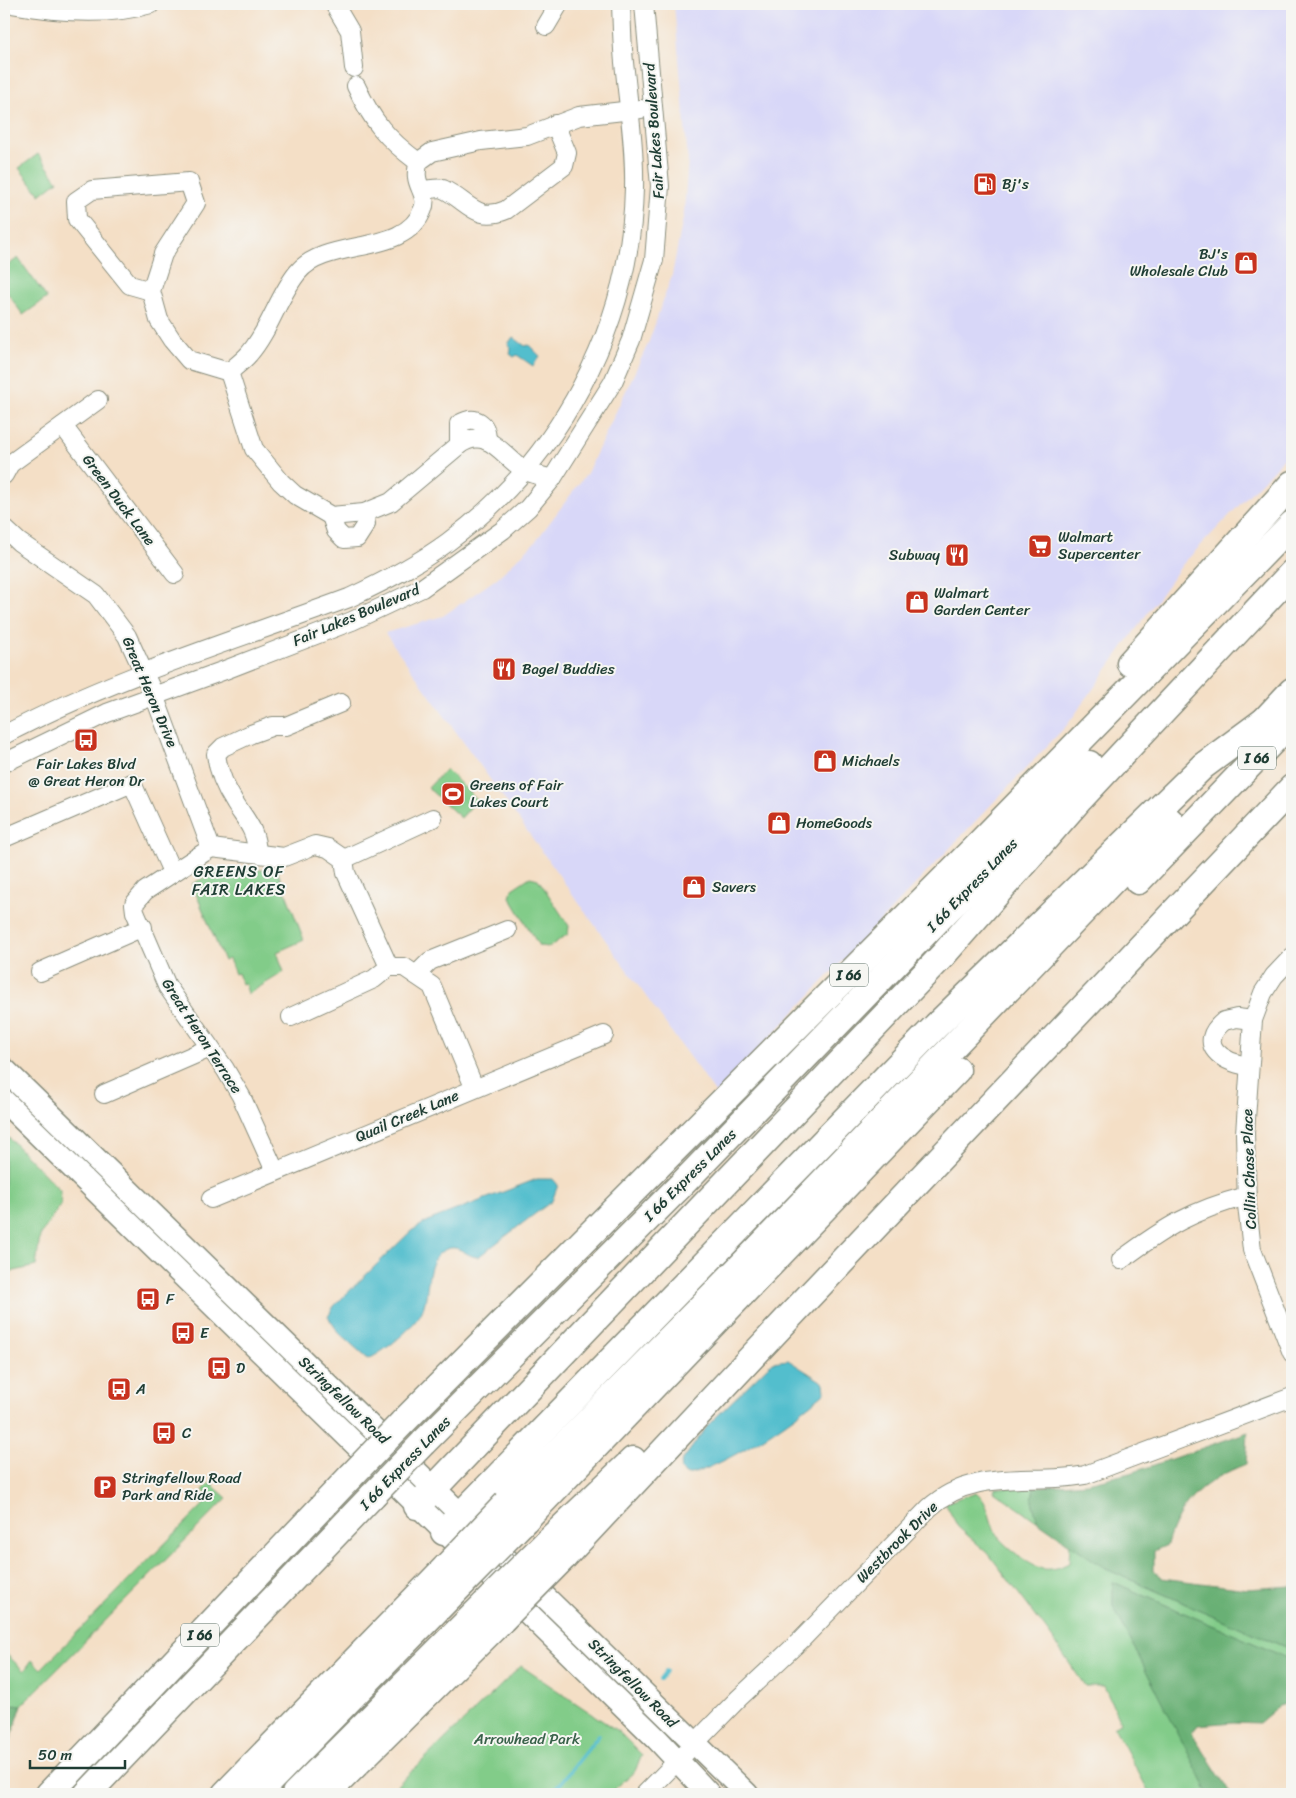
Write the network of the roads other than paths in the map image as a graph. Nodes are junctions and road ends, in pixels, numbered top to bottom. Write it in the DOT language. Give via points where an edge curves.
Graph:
graph roads {
  1 [pos="10,4"];
  2 [pos="151,4"];
  3 [pos="334,4"];
  4 [pos="559,4"];
  5 [pos="621,4"];
  6 [pos="644,4"];
  7 [pos="56,7"];
  8 [pos="546,26"];
  9 [pos="654,108"];
  10 [pos="630,110"];
  11 [pos="555,124"];
  12 [pos="418,162"];
  13 [pos="423,190"];
  14 [pos="151,291"];
  15 [pos="229,372"];
  16 [pos="98,400"];
  17 [pos="63,426"];
  18 [pos="525,470"];
  19 [pos="4,475"];
  20 [pos="552,479"];
  21 [pos="1292,484"];
  22 [pos="536,498"];
  23 [pos="1292,524"];
  24 [pos="4,528"];
  25 [pos="1292,557"];
  26 [pos="1292,573"];
  27 [pos="175,574"];
  28 [pos="145,672"];
  29 [pos="1292,691"];
  30 [pos="154,695"];
  31 [pos="341,702"];
  32 [pos="1264,720"];
  33 [pos="1292,721"];
  34 [pos="4,735"];
  35 [pos="4,763"];
  36 [pos="1292,788"];
  37 [pos="433,818"];
  38 [pos="4,838"];
  39 [pos="211,848"];
  40 [pos="257,853"];
  41 [pos="967,856"];
  42 [pos="344,859"];
  43 [pos="172,872"];
  44 [pos="143,927"];
  45 [pos="507,930"];
  46 [pos="1292,957"];
  47 [pos="389,967"];
  48 [pos="40,972"];
  49 [pos="416,975"];
  50 [pos="291,1017"];
  51 [pos="1253,1020"];
  52 [pos="604,1035"];
  53 [pos="210,1048"];
  54 [pos="1248,1066"];
  55 [pos="4,1069"];
  56 [pos="474,1087"];
  57 [pos="104,1094"];
  58 [pos="4,1101"];
  59 [pos="275,1171"];
  60 [pos="1246,1196"];
  61 [pos="211,1198"];
  62 [pos="1121,1260"];
  63 [pos="1292,1353"];
  64 [pos="1292,1397"];
  65 [pos="426,1497"];
  66 [pos="516,1512"];
  67 [pos="453,1523"];
  68 [pos="455,1574"];
  69 [pos="493,1612"];
  70 [pos="696,1744"];
  71 [pos="677,1763"];
  72 [pos="49,1794"];
  73 [pos="88,1794"];
  74 [pos="225,1794"];
  75 [pos="257,1794"];
  76 [pos="295,1794"];
  77 [pos="326,1794"];
  78 [pos="645,1794"];
  79 [pos="709,1794"];
  80 [pos="748,1794"];
  1 -- 7 [label="street"];
  2 -- 7 [label="street" via="119,10"];
  3 -- 12 [label="street" via="350,31 355,77 375,122 394,144"];
  4 -- 8 [label="street"];
  5 -- 10 [label="street, Fair Lakes Boulevard"];
  6 -- 9 [label="street, Fair Lakes Boulevard"];
  9 -- 10 [label="street"];
  9 -- 20 [label="street, Fair Lakes Boulevard" via="660,186 659,220 648,284 631,340 613,382"];
  10 -- 11 [label="street" via="579,116"];
  10 -- 18 [label="street, Fair Lakes Boulevard" via="634,186 624,277 595,362 565,416"];
  11 -- 12 [label="street" via="527,136 481,141 432,152"];
  11 -- 13 [label="street" via="567,153 564,166 496,215 481,214 441,188"];
  12 -- 13 [label="street" via="417,178"];
  13 -- 15 [label="street" via="424,208 417,220 403,232 384,241 312,258 298,272 250,353"];
  14 -- 14 [label="street" via="163,254 196,203 189,182 92,190 76,200 77,219 130,285"];
  14 -- 15 [label="street" via="159,320 189,360"];
  15 -- 18 [label="street" via="254,449 295,495 332,516 364,513 390,502 464,441 479,439 492,443"];
  16 -- 17 [label="street"];
  17 -- 19 [label="street" via="10,464"];
  17 -- 27 [label="street, Green Duck Lane"];
  18 -- 20 [label="street"];
  18 -- 22 [label="street"];
  18 -- 28 [label="street, Fair Lakes Boulevard" via="494,504 448,542 386,580 349,598"];
  20 -- 22 [label="street, Fair Lakes Boulevard"];
  21 -- 41 [label="highway" via="1196,593 1035,765"];
  22 -- 30 [label="street, Fair Lakes Boulevard" via="503,530 422,588 352,621"];
  23 -- 41 [label="highway, I 66"];
  24 -- 28 [label="street, Great Heron Drive" via="96,595 128,636"];
  25 -- 73 [label="highway, I 66 Express Lanes, bridge" via="682,1184 423,1443"];
  26 -- 65 [label="highway" via="1080,799 943,955"];
  28 -- 30 [label="street, Great Heron Drive"];
  28 -- 34 [label="street, Fair Lakes Boulevard" via="42,715"];
  29 -- 32 [label="highway"];
  30 -- 35 [label="street, Fair Lakes Boulevard" via="107,713"];
  30 -- 39 [label="street, Great Heron Drive"];
  31 -- 40 [label="street" via="286,726 273,726 251,734 223,747 216,754 235,803 247,818 256,839"];
  32 -- 66 [label="highway" via="1073,925 762,1245"];
  32 -- 67 [label="highway" via="1203,766 936,1026"];
  33 -- 66 [label="highway, I 66"];
  36 -- 69 [label="highway, bridge" via="794,1312 616,1475 555,1550"];
  37 -- 42 [label="street"];
  38 -- 43 [label="street" via="132,783"];
  39 -- 40 [label="street"];
  39 -- 43 [label="street, Great Heron Terrace"];
  40 -- 42 [label="street" via="284,858 315,845 328,848"];
  41 -- 72 [label="highway, I 66, bridge" via="402,1423"];
  42 -- 47 [label="street" via="346,873"];
  43 -- 44 [label="street, Great Heron Terrace" via="145,891 134,904"];
  44 -- 48 [label="street"];
  44 -- 53 [label="street, Great Heron Terrace" via="167,986"];
  45 -- 49 [label="street" via="430,961"];
  46 -- 51 [label="street, Collin Chase Place" via="1270,982"];
  47 -- 49 [label="street" via="404,967"];
  47 -- 50 [label="street" via="374,979"];
  49 -- 56 [label="street" via="432,986"];
  51 -- 54 [label="street, Collin Chase Place"];
  51 -- 54 [label="street" via="1224,1020 1213,1036 1214,1049 1218,1054 1228,1062"];
  52 -- 56 [label="street, Quail Creek Lane"];
  53 -- 57 [label="street"];
  53 -- 59 [label="street, Great Heron Terrace" via="241,1096"];
  54 -- 60 [label="street, Collin Chase Place"];
  55 -- 65 [label="main road, Stringfellow Road"];
  56 -- 59 [label="street, Quail Creek Lane"];
  58 -- 65 [label="main road, Stringfellow Road"];
  59 -- 61 [label="street, Quail Creek Lane"];
  60 -- 62 [label="street" via="1188,1215"];
  60 -- 63 [label="street, Collin Chase Place" via="1252,1250"];
  64 -- 70 [label="street, Westbrook Drive" via="1085,1475 1050,1480 990,1480 973,1483 944,1496"];
  65 -- 67 [label="main road, Stringfellow Road"];
  66 -- 68 [label="highway, I 66, bridge"];
  67 -- 70 [label="main road, Stringfellow Road"];
  67 -- 71 [label="main road, Stringfellow Road"];
  68 -- 74 [label="highway"];
  68 -- 75 [label="highway, I 66"];
  69 -- 76 [label="highway"];
  69 -- 77 [label="highway"];
  70 -- 71 [label="street, Westbrook Drive"];
  70 -- 80 [label="main road, Stringfellow Road"];
  71 -- 78 [label="street, Westbrook Drive"];
  71 -- 79 [label="main road, Stringfellow Road"];
}
